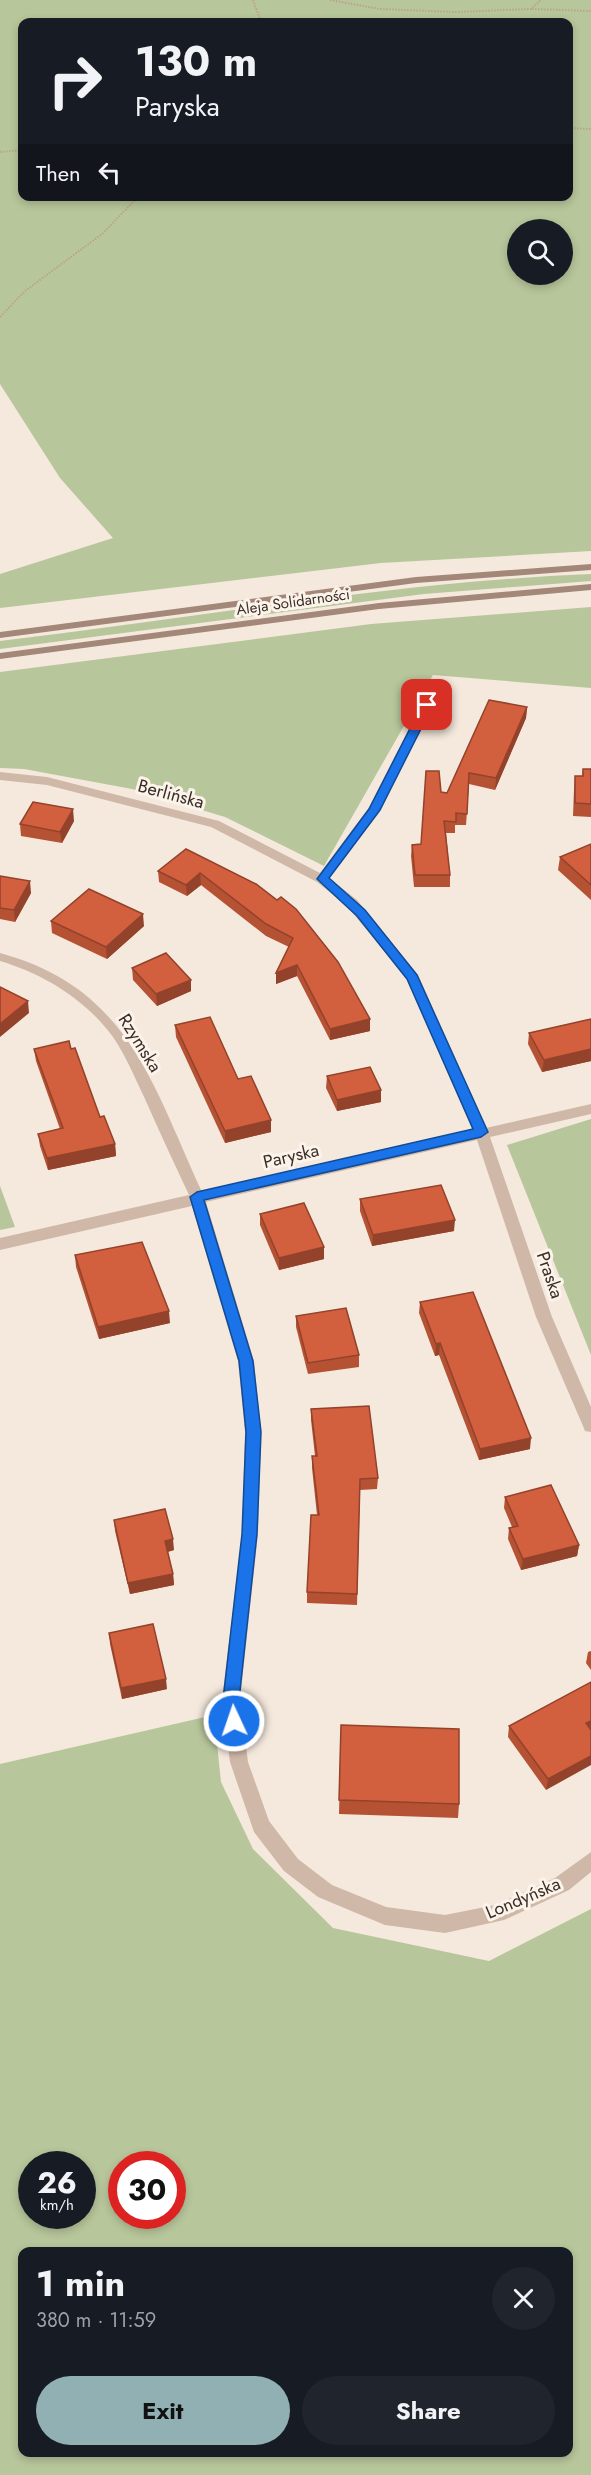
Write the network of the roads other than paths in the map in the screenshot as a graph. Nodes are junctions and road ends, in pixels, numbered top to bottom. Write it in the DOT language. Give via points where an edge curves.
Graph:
graph roads {
  1 [pos="591,567"];
  2 [pos="591,587"];
  3 [pos="0,635"];
  4 [pos="0,656"];
  5 [pos="438,684"];
  6 [pos="0,776"];
  7 [pos="322,879"];
  8 [pos="0,957"];
  9 [pos="591,1109"];
  10 [pos="481,1132"];
  11 [pos="197,1197"];
  12 [pos="0,1244"];
  13 [pos="591,1426"];
  14 [pos="591,1861"];
  1 -- 3 [label="main road, Aleja Solidarności" via="416,580"];
  2 -- 4 [label="main road, Aleja Solidarności" via="379,606"];
  5 -- 7 [label="street" via="374,810"];
  6 -- 7 [label="street, Berlińska" via="46,782 215,824"];
  7 -- 10 [label="street, Berlińska" via="358,910 413,978"];
  8 -- 11 [label="street, Rzymska" via="67,986 118,1034"];
  9 -- 10 [label="street, Paryska"];
  10 -- 11 [label="street, Paryska"];
  10 -- 13 [label="street, Praska" via="544,1317"];
  11 -- 12 [label="street, Paryska"];
  11 -- 14 [label="street, Londyńska" via="246,1361 253,1432 250,1534 231,1700 239,1762 261,1826 291,1865 325,1891 385,1916 445,1924 496,1914 562,1884"];
}
